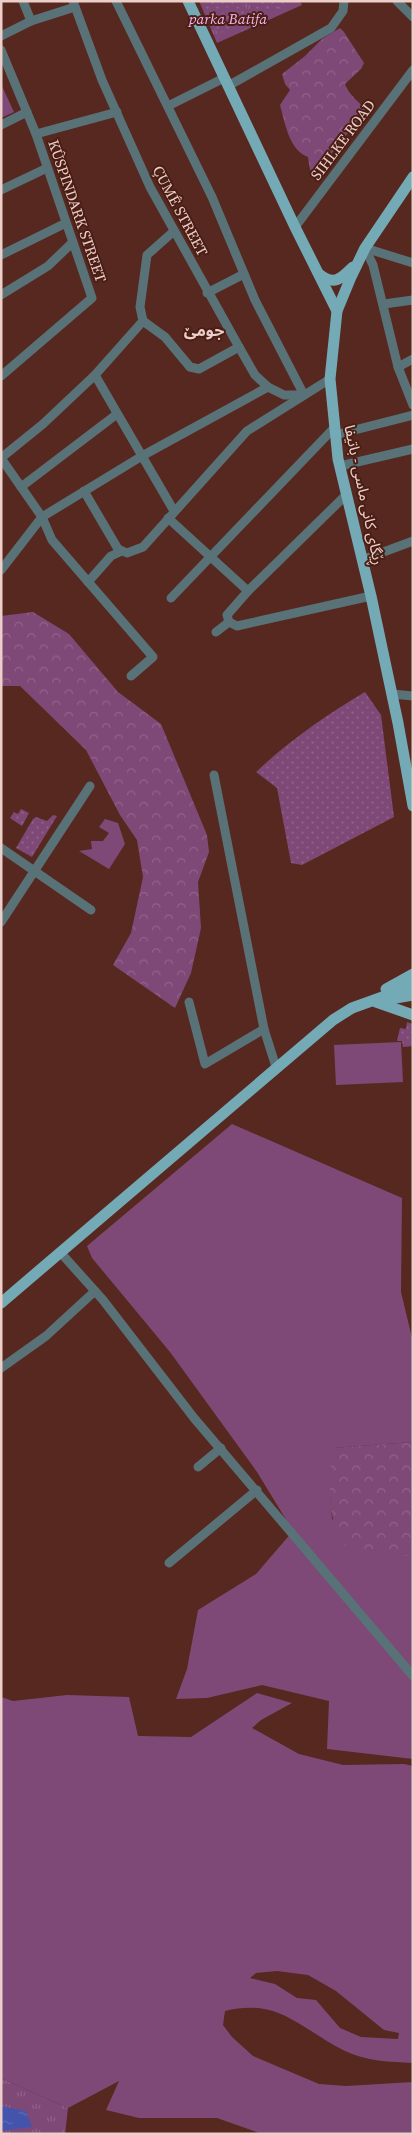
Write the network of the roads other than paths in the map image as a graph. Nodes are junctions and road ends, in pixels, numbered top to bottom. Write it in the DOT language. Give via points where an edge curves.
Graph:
graph roads {
  1 [pos="23,1"];
  2 [pos="116,1"];
  3 [pos="188,1"];
  4 [pos="344,1"];
  5 [pos="397,1"];
  6 [pos="74,4"];
  7 [pos="413,17"];
  8 [pos="31,21"];
  9 [pos="1,36"];
  10 [pos="1,50"];
  11 [pos="413,70"];
  12 [pos="226,82"];
  13 [pos="168,106"];
  14 [pos="27,112"];
  15 [pos="116,112"];
  16 [pos="1,125"];
  17 [pos="36,134"];
  18 [pos="47,168"];
  19 [pos="413,177"];
  20 [pos="1,190"];
  21 [pos="66,223"];
  22 [pos="295,227"];
  23 [pos="174,231"];
  24 [pos="73,242"];
  25 [pos="365,248"];
  26 [pos="1,255"];
  27 [pos="360,261"];
  28 [pos="412,262"];
  29 [pos="244,274"];
  30 [pos="319,274"];
  31 [pos="207,293"];
  32 [pos="1,295"];
  33 [pos="413,300"];
  34 [pos="384,304"];
  35 [pos="337,311"];
  36 [pos="143,321"];
  37 [pos="239,347"];
  38 [pos="413,359"];
  39 [pos="398,367"];
  40 [pos="95,375"];
  41 [pos="1,376"];
  42 [pos="330,379"];
  43 [pos="268,387"];
  44 [pos="304,395"];
  45 [pos="413,405"];
  46 [pos="117,414"];
  47 [pos="413,415"];
  48 [pos="334,431"];
  49 [pos="413,449"];
  50 [pos="142,456"];
  51 [pos="1,458"];
  52 [pos="340,466"];
  53 [pos="21,487"];
  54 [pos="84,491"];
  55 [pos="347,494"];
  56 [pos="174,511"];
  57 [pos="42,517"];
  58 [pos="168,518"];
  59 [pos="413,541"];
  60 [pos="122,551"];
  61 [pos="212,557"];
  62 [pos="362,560"];
  63 [pos="1,570"];
  64 [pos="88,582"];
  65 [pos="248,591"];
  66 [pos="371,596"];
  67 [pos="171,598"];
  68 [pos="229,622"];
  69 [pos="216,632"];
  70 [pos="131,676"];
  71 [pos="392,694"];
  72 [pos="413,696"];
  73 [pos="409,758"];
  74 [pos="214,775"];
  75 [pos="90,786"];
  76 [pos="413,806"];
  77 [pos="1,848"];
  78 [pos="35,870"];
  79 [pos="91,910"];
  80 [pos="1,922"];
  81 [pos="413,974"];
  82 [pos="413,986"];
  83 [pos="413,995"];
  84 [pos="374,1001"];
  85 [pos="188,1002"];
  86 [pos="413,1015"];
  87 [pos="264,1028"];
  88 [pos="276,1067"];
  89 [pos="60,1252"];
  90 [pos="95,1291"];
  91 [pos="1,1303"];
  92 [pos="1,1368"];
  93 [pos="221,1448"];
  94 [pos="198,1466"];
  95 [pos="257,1490"];
  96 [pos="169,1563"];
  97 [pos="413,1676"];
  1 -- 8 [label="street"];
  2 -- 13 [label="street"];
  3 -- 12 [label="main road"];
  4 -- 12 [label="street" via="343,11 331,28"];
  5 -- 7 [label="street"];
  6 -- 8 [label="street"];
  6 -- 15 [label="street, ÇUMÊ STREET"];
  8 -- 9 [label="street"];
  10 -- 14 [label="street, KÛSPINDARK STREET"];
  11 -- 22 [label="street, SIHLKE ROAD"];
  12 -- 13 [label="street"];
  12 -- 22 [label="main road"];
  13 -- 29 [label="street" via="212,197"];
  14 -- 16 [label="street"];
  14 -- 17 [label="street, KÛSPINDARK STREET"];
  15 -- 17 [label="street"];
  15 -- 23 [label="street, ÇUMÊ STREET"];
  17 -- 18 [label="street, KÛSPINDARK STREET"];
  18 -- 20 [label="street"];
  18 -- 21 [label="street, KÛSPINDARK STREET"];
  19 -- 25 [label="main road, ڕێگای کانی ماسی - باتيفا"];
  21 -- 24 [label="street, KÛSPINDARK STREET"];
  21 -- 26 [label="street"];
  22 -- 30 [label="main road"];
  23 -- 31 [label="street, ÇUMÊ STREET"];
  23 -- 36 [label="street" via="147,255 140,307"];
  24 -- 32 [label="street" via="48,266"];
  24 -- 41 [label="street, KÛSPINDARK STREET" via="92,298"];
  25 -- 27 [label="main road, ڕێگای کانی ماسی - باتيفا"];
  25 -- 28 [label="street"];
  25 -- 34 [label="street"];
  27 -- 30 [label="main road" via="337,280 330,281"];
  27 -- 35 [label="main road, ڕێگای کانی ماسی - باتيفا"];
  29 -- 31 [label="street"];
  29 -- 44 [label="street"];
  30 -- 35 [label="main road"];
  31 -- 37 [label="street, ÇUMÊ STREET"];
  33 -- 34 [label="street"];
  34 -- 39 [label="street"];
  35 -- 42 [label="main road, ڕێگای کانی ماسی - باتيفا"];
  36 -- 37 [label="street" via="165,337 190,367 199,369"];
  36 -- 40 [label="street"];
  37 -- 43 [label="street, ÇUMÊ STREET" via="255,375"];
  38 -- 39 [label="street"];
  39 -- 45 [label="street"];
  40 -- 46 [label="street"];
  40 -- 51 [label="street" via="44,424"];
  42 -- 44 [label="street"];
  42 -- 48 [label="main road, ڕێگای کانی ماسی - باتيفا"];
  43 -- 44 [label="street" via="284,394"];
  43 -- 50 [label="street"];
  44 -- 56 [label="street" via="247,431"];
  46 -- 50 [label="street"];
  46 -- 53 [label="street"];
  47 -- 48 [label="street"];
  48 -- 52 [label="main road, ڕێگای کانی ماسی - باتيفا"];
  48 -- 61 [label="street"];
  49 -- 52 [label="street"];
  50 -- 54 [label="street"];
  50 -- 56 [label="street"];
  51 -- 53 [label="street"];
  52 -- 55 [label="main road, ڕێگای کانی ماسی - باتيفا"];
  53 -- 57 [label="street"];
  54 -- 57 [label="street"];
  54 -- 60 [label="street"];
  55 -- 62 [label="main road, ڕێگای کانی ماسی - باتيفا"];
  55 -- 65 [label="street"];
  56 -- 58 [label="street"];
  57 -- 63 [label="street"];
  57 -- 64 [label="street" via="52,540"];
  58 -- 60 [label="street" via="143,547 127,554"];
  58 -- 61 [label="street"];
  59 -- 62 [label="street"];
  60 -- 64 [label="street" via="111,556"];
  61 -- 65 [label="street"];
  61 -- 67 [label="street"];
  62 -- 66 [label="main road, ڕێگای کانی ماسی - باتيفا"];
  64 -- 70 [label="street" via="153,657"];
  65 -- 68 [label="street" via="227,615"];
  66 -- 68 [label="street" via="237,626"];
  66 -- 71 [label="main road, ڕێگای کانی ماسی - باتيفا"];
  68 -- 69 [label="street"];
  71 -- 72 [label="street"];
  71 -- 73 [label="main road, ڕێگای کانی ماسی - باتيفا"];
  73 -- 76 [label="main road, ڕێگای کانی ماسی - باتيفا"];
  74 -- 87 [label="street"];
  75 -- 78 [label="street"];
  77 -- 78 [label="street"];
  78 -- 79 [label="street"];
  78 -- 80 [label="street"];
  81 -- 84 [label="main road" via="374,996"];
  82 -- 84 [label="main road"];
  83 -- 84 [label="main road"];
  84 -- 86 [label="main road"];
  84 -- 88 [label="main road" via="352,1008 333,1020"];
  85 -- 87 [label="street" via="205,1064"];
  87 -- 88 [label="street"];
  88 -- 89 [label="main road"];
  89 -- 90 [label="street"];
  89 -- 91 [label="main road"];
  90 -- 92 [label="street" via="46,1336"];
  90 -- 93 [label="street"];
  93 -- 94 [label="street"];
  93 -- 95 [label="street"];
  95 -- 96 [label="street"];
  95 -- 97 [label="street"];
}
